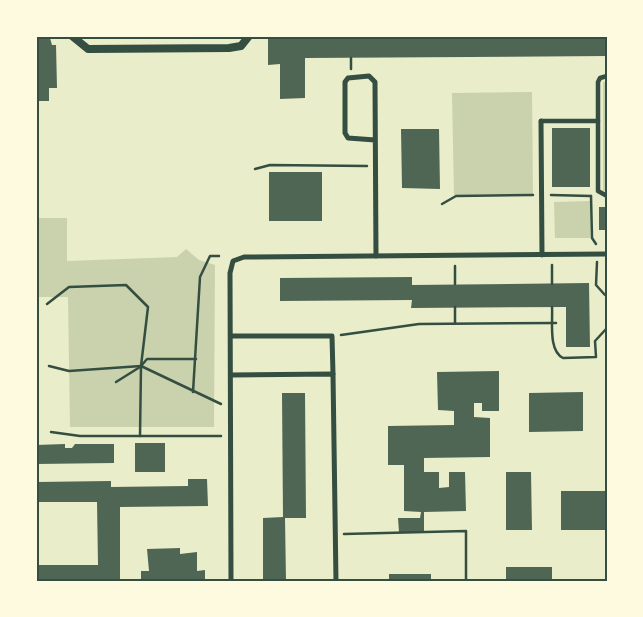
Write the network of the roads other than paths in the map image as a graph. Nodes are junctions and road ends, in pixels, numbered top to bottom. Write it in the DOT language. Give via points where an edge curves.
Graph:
graph roads {
  1 [pos="72,36"];
  2 [pos="249,36"];
  3 [pos="607,76"];
  4 [pos="541,121"];
  5 [pos="598,121"];
  6 [pos="375,140"];
  7 [pos="607,196"];
  8 [pos="542,254"];
  9 [pos="607,254"];
  10 [pos="376,256"];
  11 [pos="231,336"];
  12 [pos="333,374"];
  13 [pos="231,375"];
  14 [pos="231,581"];
  15 [pos="336,581"];
  1 -- 2 [label="street" via="88,49 229,48 240,46"];
  3 -- 5 [label="street" via="598,82"];
  4 -- 5 [label="street"];
  4 -- 8 [label="street"];
  5 -- 7 [label="street" via="598,191"];
  6 -- 6 [label="street" via="375,82 369,76 348,78 345,82 345,133 348,138"];
  6 -- 10 [label="street"];
  8 -- 9 [label="street"];
  8 -- 10 [label="street"];
  10 -- 11 [label="street" via="244,257 233,261 230,273"];
  11 -- 12 [label="street" via="332,336"];
  11 -- 13 [label="street"];
  12 -- 13 [label="street"];
  12 -- 15 [label="street"];
  13 -- 14 [label="street"];
}
